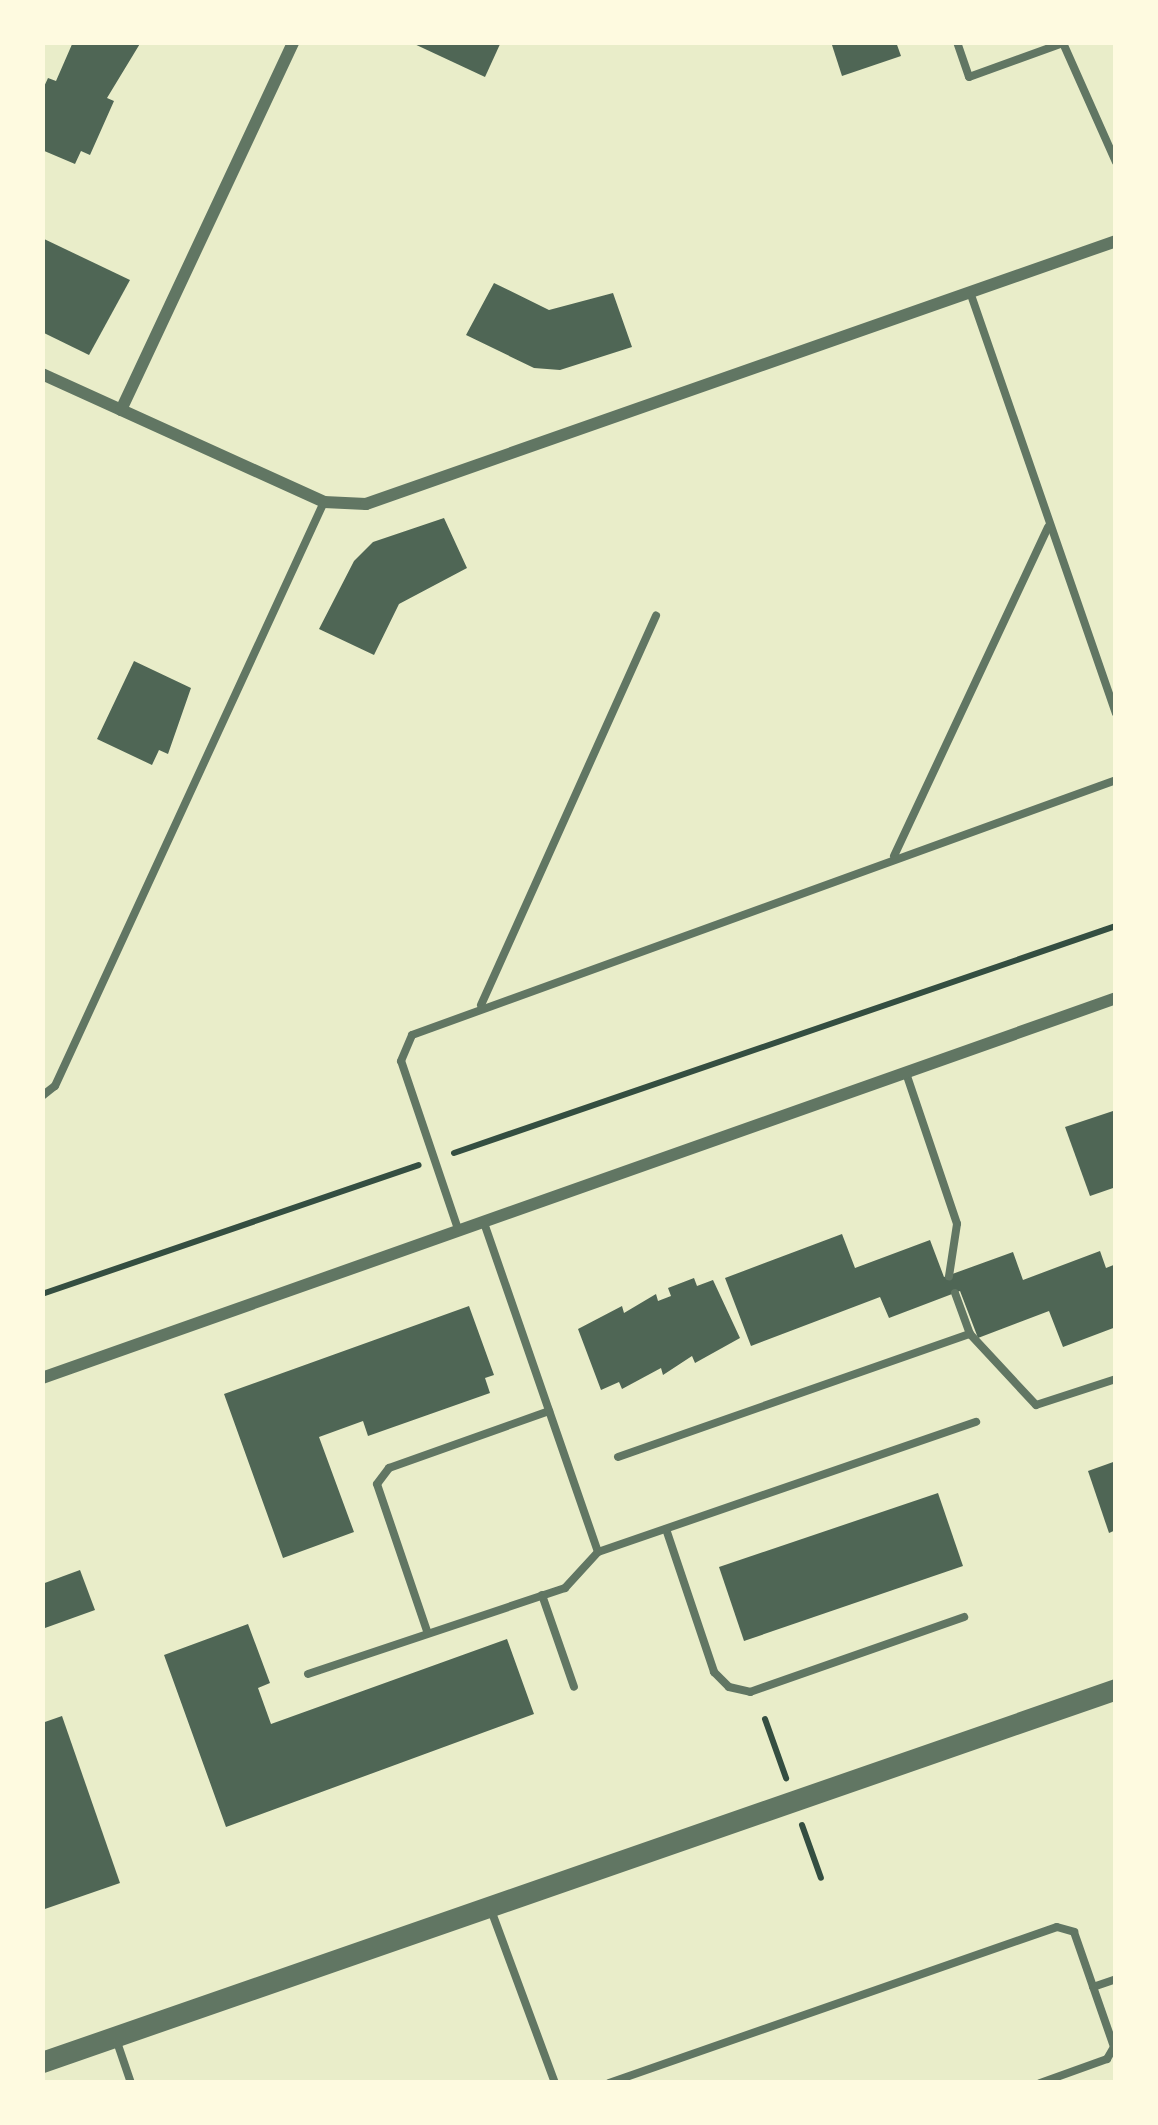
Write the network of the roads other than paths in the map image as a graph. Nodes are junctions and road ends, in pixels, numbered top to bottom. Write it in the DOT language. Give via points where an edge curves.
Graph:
graph roads {
  1 [pos="293,42"];
  2 [pos="957,42"];
  3 [pos="1063,43"];
  4 [pos="1116,162"];
  5 [pos="1116,241"];
  6 [pos="970,292"];
  7 [pos="42,374"];
  8 [pos="121,410"];
  9 [pos="324,502"];
  10 [pos="1048,525"];
  11 [pos="656,616"];
  12 [pos="1116,713"];
  13 [pos="1116,780"];
  14 [pos="893,858"];
  15 [pos="1116,998"];
  16 [pos="481,1007"];
  17 [pos="906,1072"];
  18 [pos="42,1096"];
  19 [pos="484,1222"];
  20 [pos="459,1231"];
  21 [pos="949,1276"];
  22 [pos="955,1293"];
  23 [pos="970,1334"];
  24 [pos="42,1378"];
  25 [pos="1116,1379"];
  26 [pos="549,1411"];
  27 [pos="976,1422"];
  28 [pos="618,1457"];
  29 [pos="666,1529"];
  30 [pos="598,1552"];
  31 [pos="542,1595"];
  32 [pos="964,1617"];
  33 [pos="428,1631"];
  34 [pos="308,1674"];
  35 [pos="574,1687"];
  36 [pos="1116,1689"];
  37 [pos="489,1904"];
  38 [pos="1116,1979"];
  39 [pos="1093,1987"];
  40 [pos="115,2036"];
  41 [pos="42,2062"];
  42 [pos="131,2083"];
  43 [pos="555,2083"];
  44 [pos="609,2083"];
  45 [pos="1040,2083"];
  1 -- 8 [label="street"];
  2 -- 3 [label="lane" via="969,77"];
  3 -- 4 [label="lane"];
  5 -- 6 [label="street"];
  6 -- 9 [label="street" via="366,504"];
  6 -- 10 [label="lane"];
  7 -- 8 [label="street"];
  8 -- 9 [label="street"];
  9 -- 18 [label="lane" via="55,1086"];
  10 -- 12 [label="lane"];
  10 -- 14 [label="lane"];
  11 -- 16 [label="lane"];
  13 -- 14 [label="lane"];
  14 -- 16 [label="lane"];
  15 -- 17 [label="street"];
  16 -- 20 [label="lane" via="412,1035 401,1061"];
  17 -- 19 [label="street"];
  17 -- 21 [label="lane" via="957,1224"];
  19 -- 20 [label="street"];
  19 -- 26 [label="lane"];
  20 -- 24 [label="street"];
  22 -- 23 [label="lane"];
  23 -- 25 [label="lane" via="1036,1405"];
  23 -- 28 [label="lane"];
  26 -- 30 [label="lane"];
  26 -- 33 [label="lane" via="389,1468 377,1484"];
  27 -- 29 [label="lane"];
  29 -- 30 [label="lane"];
  29 -- 32 [label="lane" via="714,1672 729,1687 750,1692"];
  30 -- 31 [label="lane" via="565,1588"];
  31 -- 33 [label="lane"];
  31 -- 35 [label="lane"];
  33 -- 34 [label="lane"];
  36 -- 37 [label="street"];
  37 -- 40 [label="street"];
  37 -- 43 [label="lane"];
  38 -- 39 [label="lane"];
  39 -- 44 [label="lane" via="1074,1932 1057,1927"];
  39 -- 45 [label="lane" via="1114,2047 1107,2059"];
  40 -- 41 [label="street"];
  40 -- 42 [label="lane"];
}
